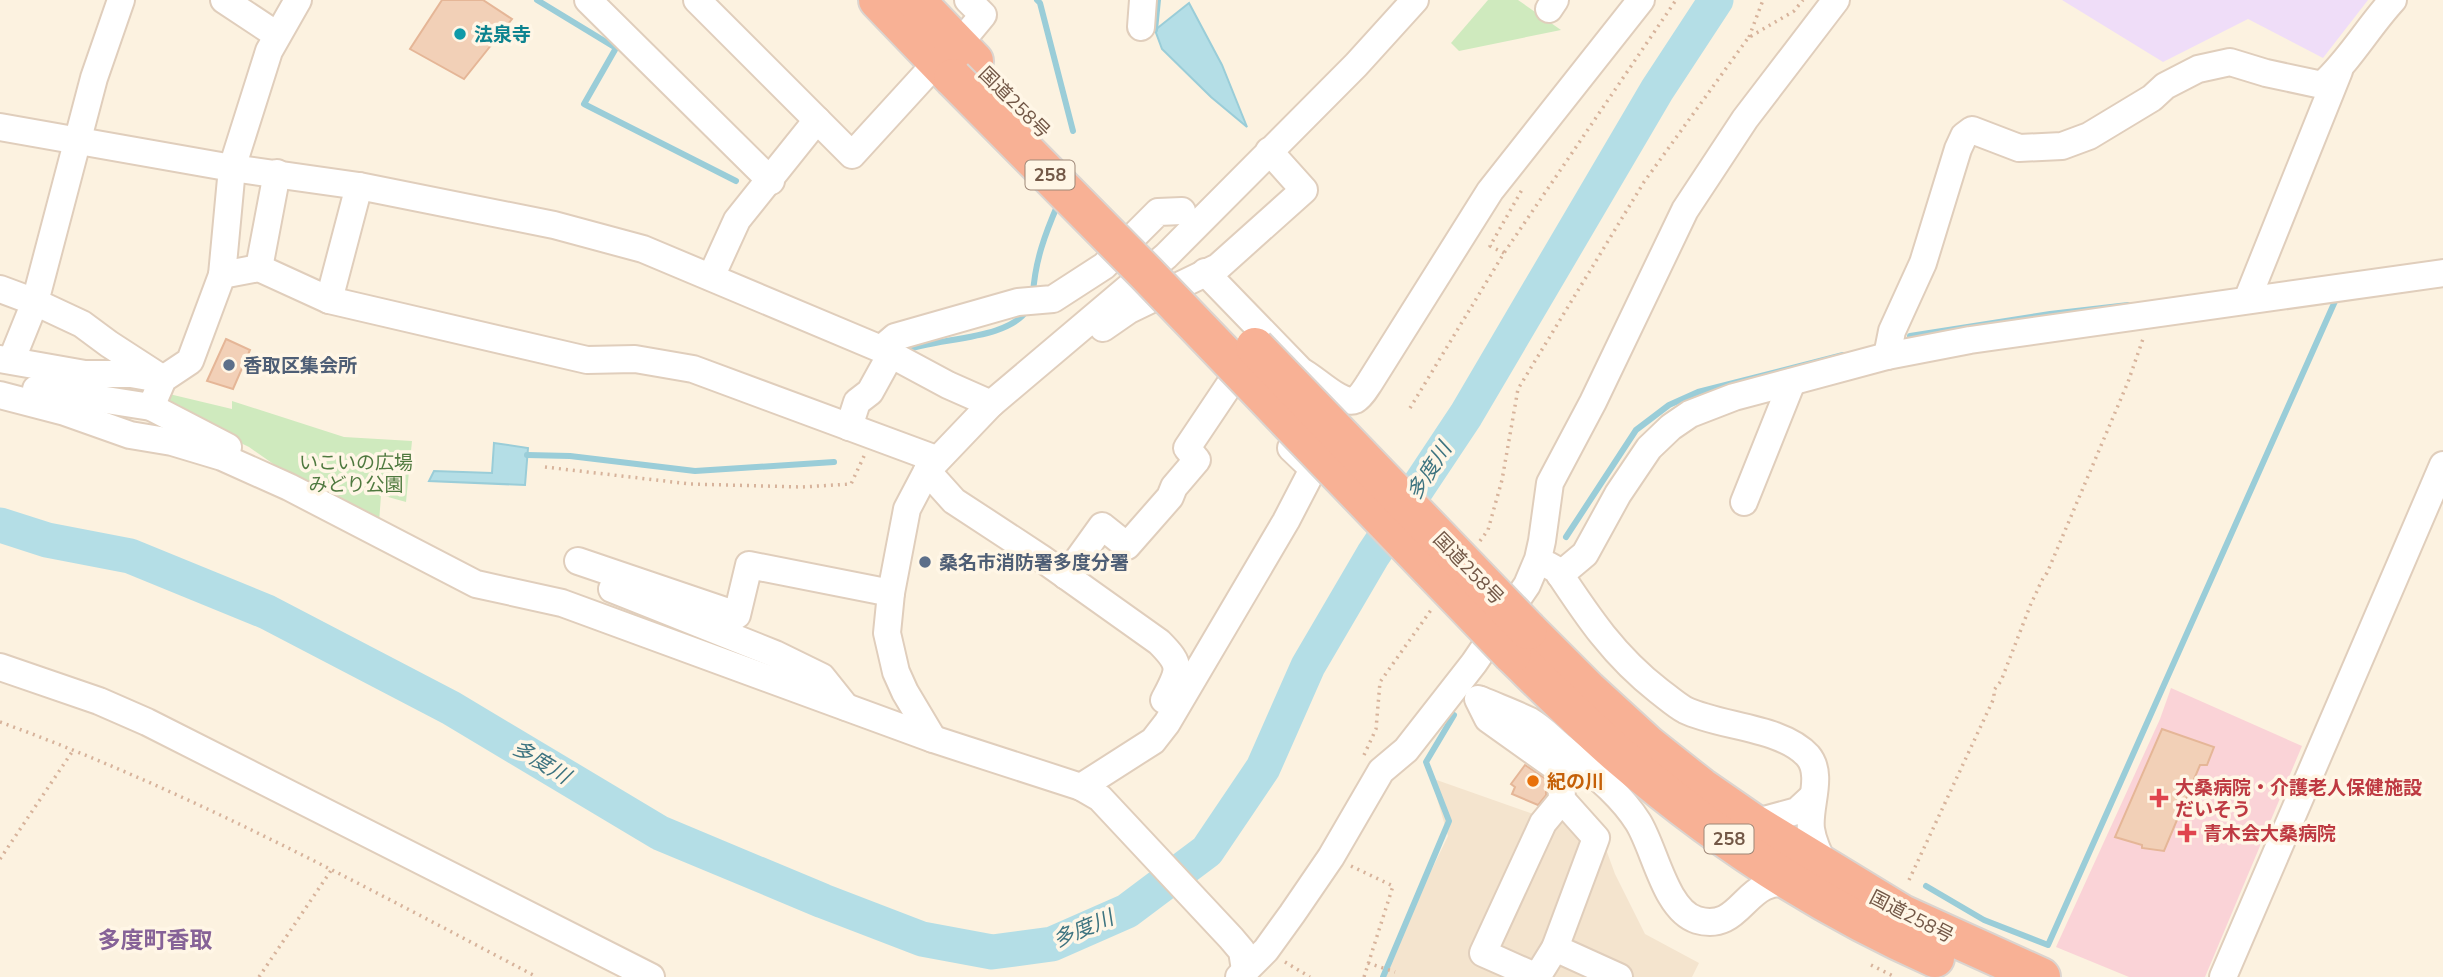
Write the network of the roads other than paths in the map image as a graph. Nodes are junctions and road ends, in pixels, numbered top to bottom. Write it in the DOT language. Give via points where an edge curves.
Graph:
graph roads {
  1 [pos="121,0"];
  2 [pos="298,0"];
  3 [pos="587,0"];
  4 [pos="697,0"];
  5 [pos="878,0"];
  6 [pos="915,0"];
  7 [pos="968,0"];
  8 [pos="1143,0"];
  9 [pos="1415,0"];
  10 [pos="1642,0"];
  11 [pos="1836,0"];
  12 [pos="2393,0"];
  13 [pos="230,3"];
  14 [pos="1141,27"];
  15 [pos="277,35"];
  16 [pos="956,61"];
  17 [pos="2340,69"];
  18 [pos="817,120"];
  19 [pos="0,127"];
  20 [pos="77,141"];
  21 [pos="1269,151"];
  22 [pos="232,168"];
  23 [pos="277,173"];
  24 [pos="771,181"];
  25 [pos="359,186"];
  26 [pos="1182,211"];
  27 [pos="1156,264"];
  28 [pos="259,268"];
  29 [pos="1205,272"];
  30 [pos="2443,273"];
  31 [pos="222,275"];
  32 [pos="711,277"];
  33 [pos="0,289"];
  34 [pos="329,300"];
  35 [pos="2247,300"];
  36 [pos="35,302"];
  37 [pos="1078,331"];
  38 [pos="1264,333"];
  39 [pos="886,352"];
  40 [pos="1887,356"];
  41 [pos="6,359"];
  42 [pos="1301,371"];
  43 [pos="163,379"];
  44 [pos="1792,382"];
  45 [pos="0,387"];
  46 [pos="0,395"];
  47 [pos="991,404"];
  48 [pos="150,407"];
  49 [pos="861,432"];
  50 [pos="931,465"];
  51 [pos="2443,465"];
  52 [pos="279,482"];
  53 [pos="1744,502"];
  54 [pos="1538,559"];
  55 [pos="1560,575"];
  56 [pos="1066,576"];
  57 [pos="891,593"];
  58 [pos="0,667"];
  59 [pos="1454,687"];
  60 [pos="1478,699"];
  61 [pos="847,708"];
  62 [pos="933,739"];
  63 [pos="1153,741"];
  64 [pos="1090,793"];
  65 [pos="1811,798"];
  66 [pos="1562,800"];
  67 [pos="1745,834"];
  68 [pos="1812,878"];
  69 [pos="1750,895"];
  70 [pos="1555,948"];
  71 [pos="1242,974"];
  72 [pos="651,977"];
  73 [pos="1619,977"];
  74 [pos="1979,977"];
  75 [pos="2040,977"];
  76 [pos="2223,977"];
  1 -- 20 [label="street"];
  2 -- 15 [label="street"];
  3 -- 24 [label="street"];
  4 -- 18 [label="street"];
  5 -- 16 [label="highway, 国道258号 / 258"];
  6 -- 16 [label="highway, 国道258号 / 258"];
  7 -- 16 [label="street" via="983,15"];
  8 -- 14 [label="street"];
  9 -- 21 [label="street"];
  10 -- 42 [label="street" via="1490,191 1360,395 1348,401 1339,398"];
  11 -- 54 [label="street" via="1745,119 1685,210 1550,483"];
  12 -- 17 [label="street"];
  13 -- 15 [label="street"];
  15 -- 22 [label="street"];
  16 -- 18 [label="street" via="852,155"];
  16 -- 27 [label="highway, 国道258号 / 258, bridge"];
  17 -- 35 [label="street"];
  17 -- 40 [label="street" via="2322,85 2230,62 2198,69 2089,136 2062,146 2019,148 1972,130 1958,149 1923,263 1892,331"];
  18 -- 24 [label="street"];
  19 -- 20 [label="street"];
  20 -- 22 [label="street"];
  20 -- 36 [label="street"];
  21 -- 27 [label="street"];
  21 -- 29 [label="street" via="1304,190 1218,267"];
  22 -- 23 [label="street"];
  22 -- 31 [label="street"];
  23 -- 25 [label="street"];
  23 -- 28 [label="street"];
  24 -- 32 [label="street" via="737,220"];
  25 -- 32 [label="street" via="554,225 643,249"];
  25 -- 34 [label="street"];
  26 -- 39 [label="street" via="1158,212 1104,266 1053,299 1018,302 895,337"];
  27 -- 37 [label="street"];
  27 -- 67 [label="highway, 国道258号 / 258, bridge" via="1520,642 1588,690 1701,787"];
  28 -- 31 [label="street"];
  28 -- 34 [label="street"];
  29 -- 37 [label="street" via="1098,331"];
  29 -- 38 [label="street"];
  30 -- 35 [label="street"];
  31 -- 43 [label="street" via="190,361"];
  32 -- 39 [label="street"];
  33 -- 36 [label="street"];
  34 -- 49 [label="street" via="587,360 635,359 692,369"];
  35 -- 40 [label="street"];
  36 -- 41 [label="street"];
  36 -- 43 [label="street" via="82,324"];
  37 -- 47 [label="street"];
  38 -- 42 [label="street"];
  38 -- 56 [label="street" via="1187,448 1197,460 1170,497 1127,546 1102,526"];
  39 -- 47 [label="street"];
  39 -- 49 [label="street" via="870,392 857,402"];
  40 -- 44 [label="street"];
  41 -- 43 [label="street" via="85,374"];
  42 -- 63 [label="street" via="1258,414 1313,469 1219,636"];
  43 -- 48 [label="street"];
  44 -- 53 [label="street"];
  44 -- 55 [label="street" via="1734,397 1690,414 1671,427 1637,463 1585,554"];
  45 -- 48 [label="street" via="8,384"];
  46 -- 52 [label="street" via="130,435 222,457"];
  47 -- 50 [label="street"];
  48 -- 52 [label="street" via="271,471"];
  49 -- 50 [label="street"];
  50 -- 56 [label="street" via="954,501"];
  50 -- 57 [label="street" via="907,509"];
  51 -- 76 [label="street"];
  52 -- 61 [label="street" via="476,584 562,603"];
  54 -- 55 [label="street"];
  54 -- 59 [label="street" via="1527,585"];
  55 -- 65 [label="street" via="1589,620 1634,672 1683,709 1793,743 1801,750 1810,758 1815,781"];
  56 -- 63 [label="street" via="1147,633 1177,662 1176,678 1148,730"];
  57 -- 61 [label="street" via="749,565 737,615 578,561 616,592 822,677"];
  57 -- 62 [label="street" via="887,633 894,664"];
  58 -- 72 [label="street" via="147,722"];
  59 -- 60 [label="street"];
  59 -- 71 [label="street" via="1406,750 1381,771 1331,857 1266,950"];
  60 -- 66 [label="street" via="1488,719 1561,771"];
  60 -- 69 [label="street" via="1532,722 1612,789 1638,822 1675,903 1685,914 1715,921 1741,908"];
  61 -- 62 [label="street"];
  62 -- 64 [label="street"];
  63 -- 64 [label="street"];
  64 -- 71 [label="street" via="1242,951"];
  65 -- 67 [label="street" via="1797,811"];
  65 -- 68 [label="street"];
  66 -- 70 [label="street" via="1596,838"];
  66 -- 70 [label="street" via="1543,823 1483,953 1537,977"];
  67 -- 68 [label="highway, 国道258号 / 258"];
  67 -- 69 [label="street"];
  68 -- 69 [label="street" via="1780,881"];
  68 -- 74 [label="highway, 国道258号 / 258" via="1889,937"];
  68 -- 75 [label="highway, 国道258号 / 258"];
  70 -- 73 [label="street"];
}
